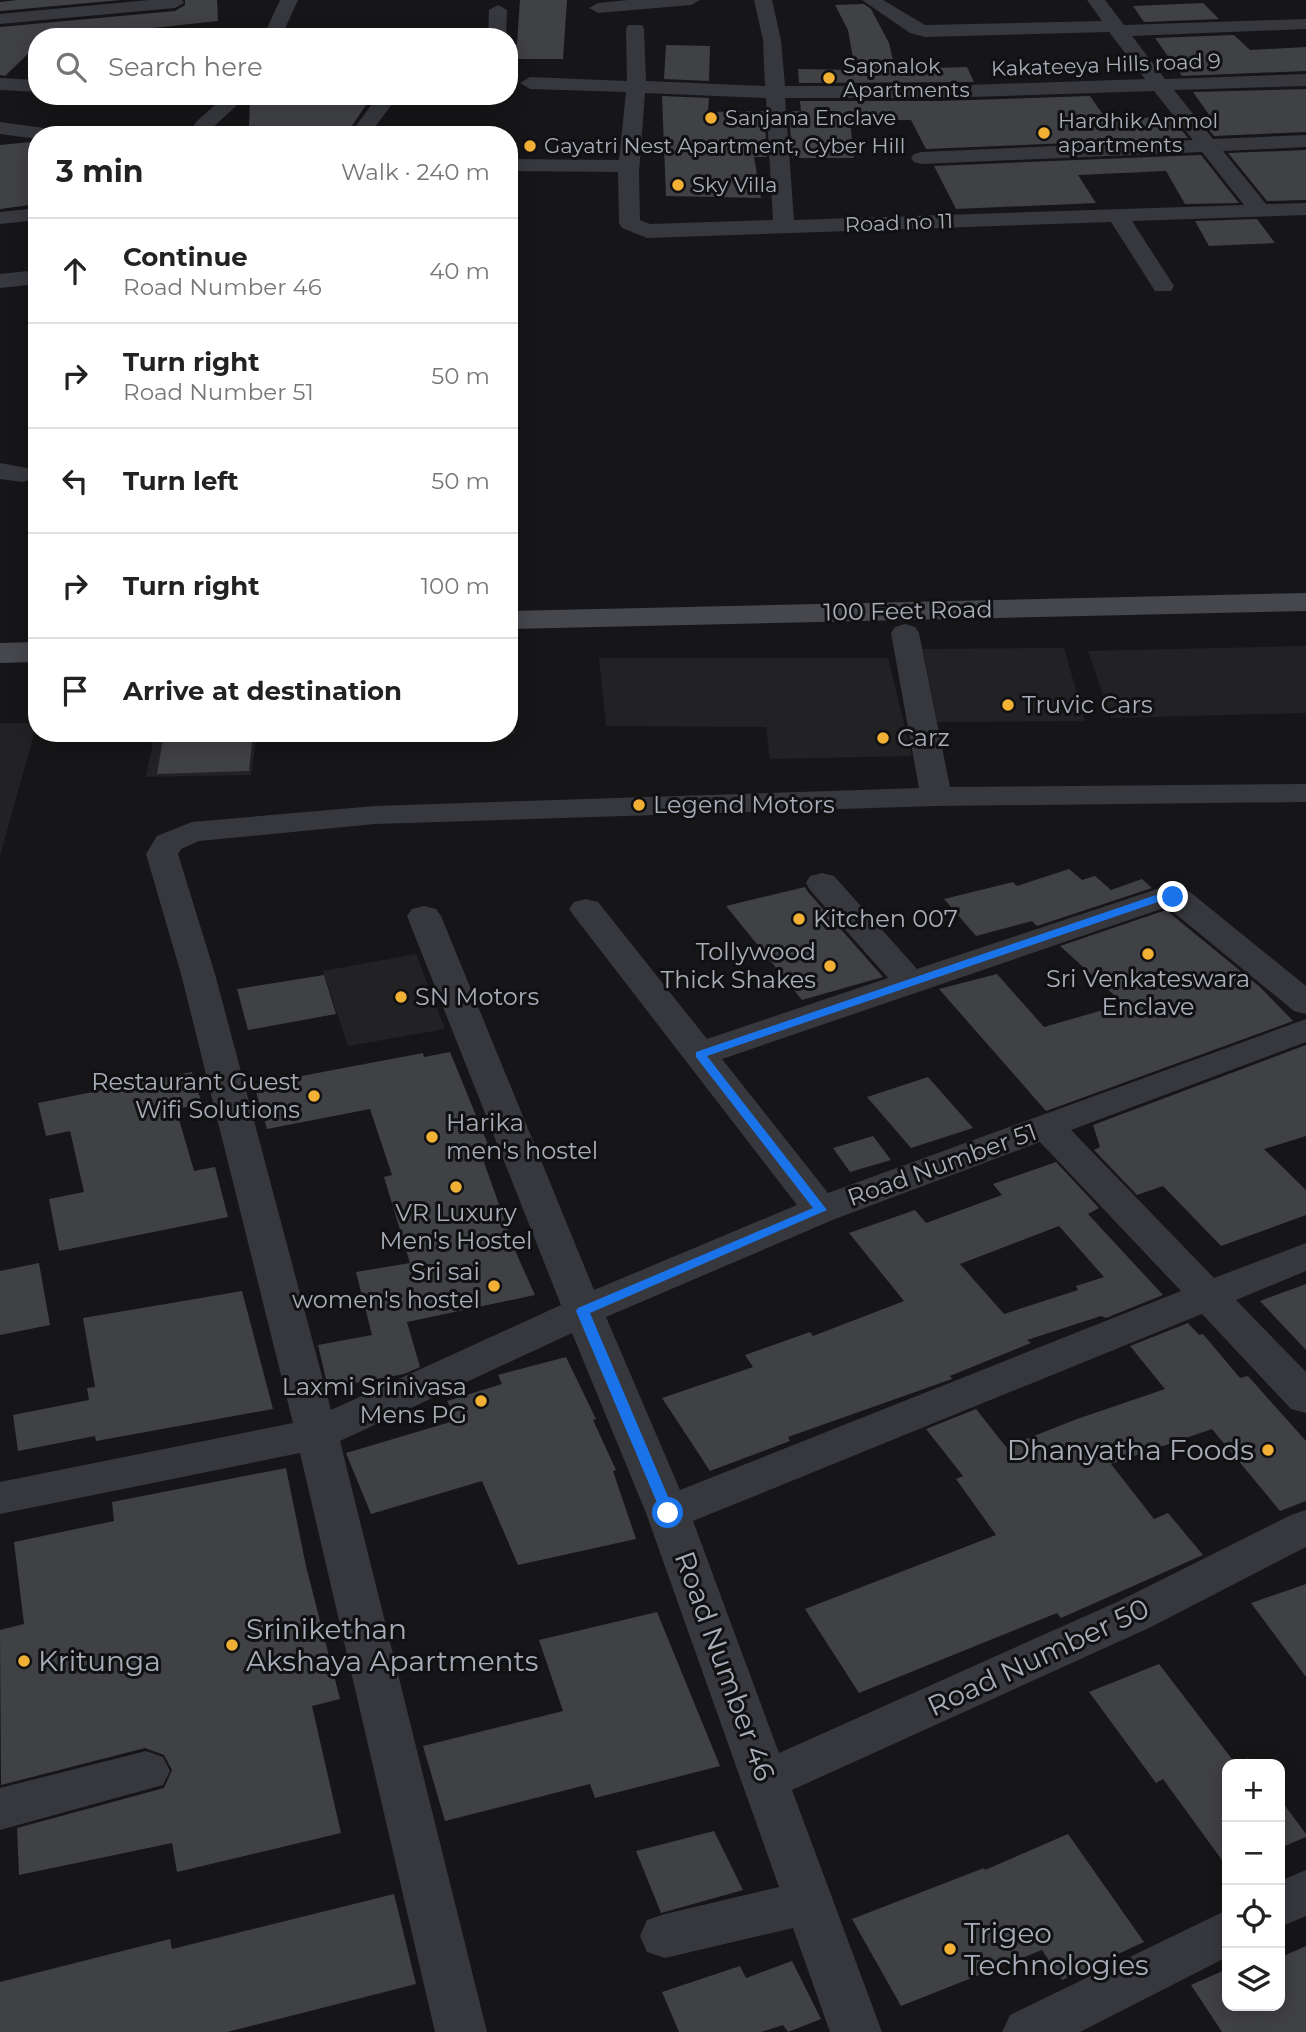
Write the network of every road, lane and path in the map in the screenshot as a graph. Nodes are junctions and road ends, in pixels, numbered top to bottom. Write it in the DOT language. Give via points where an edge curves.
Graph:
graph roads {
  1 [pos="289,0"];
  2 [pos="691,0"];
  3 [pos="763,0"];
  4 [pos="871,0"];
  5 [pos="1096,0"];
  6 [pos="175,4"];
  7 [pos="598,8"];
  8 [pos="498,10"];
  9 [pos="0,19"];
  10 [pos="1306,24"];
  11 [pos="276,28"];
  12 [pos="497,28"];
  13 [pos="1116,28"];
  14 [pos="635,29"];
  15 [pos="1306,80"];
  16 [pos="530,83"];
  17 [pos="0,84"];
  18 [pos="28,86"];
  19 [pos="1160,86"];
  20 [pos="636,88"];
  21 [pos="775,92"];
  22 [pos="227,105"];
  23 [pos="381,105"];
  24 [pos="204,125"];
  25 [pos="366,126"];
  26 [pos="0,128"];
  27 [pos="28,132"];
  28 [pos="1306,141"];
  29 [pos="1209,145"];
  30 [pos="921,158"];
  31 [pos="518,165"];
  32 [pos="627,166"];
  33 [pos="1260,209"];
  34 [pos="1306,209"];
  35 [pos="28,215"];
  36 [pos="1118,216"];
  37 [pos="0,218"];
  38 [pos="784,228"];
  39 [pos="28,277"];
  40 [pos="0,281"];
  41 [pos="1163,286"];
  42 [pos="1306,602"];
  43 [pos="518,620"];
  44 [pos="1306,626"];
  45 [pos="28,630"];
  46 [pos="0,631"];
  47 [pos="905,632"];
  48 [pos="518,642"];
  49 [pos="28,652"];
  50 [pos="0,653"];
  51 [pos="1306,793"];
  52 [pos="936,797"];
  53 [pos="822,883"];
  54 [pos="586,909"];
  55 [pos="424,916"];
  56 [pos="911,983"];
  57 [pos="1306,1003"];
  58 [pos="1306,1030"];
  59 [pos="700,1054"];
  60 [pos="1046,1126"];
  61 [pos="821,1210"];
  62 [pos="1306,1256"];
  63 [pos="1210,1297"];
  64 [pos="583,1311"];
  65 [pos="1306,1398"];
  66 [pos="317,1434"];
  67 [pos="0,1498"];
  68 [pos="668,1513"];
  69 [pos="1306,1527"];
  70 [pos="146,1771"];
  71 [pos="767,1780"];
  72 [pos="0,1809"];
  73 [pos="1306,1892"];
  74 [pos="810,1902"];
  75 [pos="1285,1902"];
  76 [pos="1222,1935"];
  77 [pos="665,1936"];
  78 [pos="461,2032"];
  79 [pos="856,2032"];
  80 [pos="1028,2032"];
  1 -- 11 [label="street"];
  2 -- 7 [label="street"];
  3 -- 21 [label="street" via="772,40"];
  4 -- 13 [label="street" via="925,32"];
  5 -- 13 [label="street"];
  6 -- 9 [label="street"];
  8 -- 12 [label="street"];
  10 -- 13 [label="street"];
  13 -- 19 [label="street"];
  14 -- 20 [label="street, Road no 11"];
  15 -- 19 [label="street, Kakateeya Hills road 9"];
  16 -- 20 [label="street, Kakateeya Hills road 9"];
  17 -- 18 [label="street"];
  19 -- 21 [label="street, Kakateeya Hills road 9"];
  19 -- 29 [label="street"];
  20 -- 21 [label="street, Kakateeya Hills road 9"];
  20 -- 32 [label="street, Road no 11"];
  21 -- 38 [label="street"];
  22 -- 24 [label="street"];
  23 -- 25 [label="street"];
  26 -- 27 [label="street"];
  28 -- 29 [label="street"];
  29 -- 30 [label="street"];
  29 -- 33 [label="street"];
  31 -- 32 [label="street"];
  32 -- 38 [label="street, Road no 11" via="630,223 636,228 664,232"];
  33 -- 34 [label="street, Road no 11"];
  33 -- 36 [label="street, Road no 11"];
  35 -- 37 [label="street"];
  36 -- 38 [label="street, Road no 11"];
  36 -- 41 [label="street"];
  39 -- 40 [label="street"];
  42 -- 43 [label="main road, 100 Feet Road"];
  44 -- 47 [label="main road, 100 Feet Road"];
  45 -- 46 [label="main road"];
  47 -- 48 [label="main road, 100 Feet Road"];
  47 -- 52 [label="street"];
  49 -- 50 [label="main road"];
  51 -- 52 [label="street"];
  52 -- 66 [label="street" via="375,815 192,832 168,843 162,854 198,974"];
  53 -- 56 [label="street"];
  54 -- 59 [label="street"];
  55 -- 64 [label="street, Road Number 46"];
  56 -- 57 [label="street" via="1166,896 1178,899"];
  56 -- 59 [label="street"];
  58 -- 60 [label="street, Road Number 51"];
  59 -- 61 [label="street"];
  60 -- 61 [label="street, Road Number 51"];
  60 -- 63 [label="street"];
  61 -- 64 [label="street, Road Number 51"];
  62 -- 63 [label="street"];
  63 -- 65 [label="street"];
  63 -- 68 [label="street"];
  64 -- 66 [label="street, Road Number 51"];
  64 -- 68 [label="street, Road Number 46"];
  66 -- 67 [label="street, Road Number 51"];
  66 -- 78 [label="street"];
  68 -- 71 [label="street, Road Number 46"];
  69 -- 71 [label="street, Road Number 50" via="1133,1615"];
  70 -- 72 [label="street"];
  71 -- 74 [label="street, Road Number 46"];
  73 -- 75 [label="street"];
  74 -- 77 [label="street"];
  74 -- 79 [label="street, Road Number 46"];
  76 -- 80 [label="street"];
}
